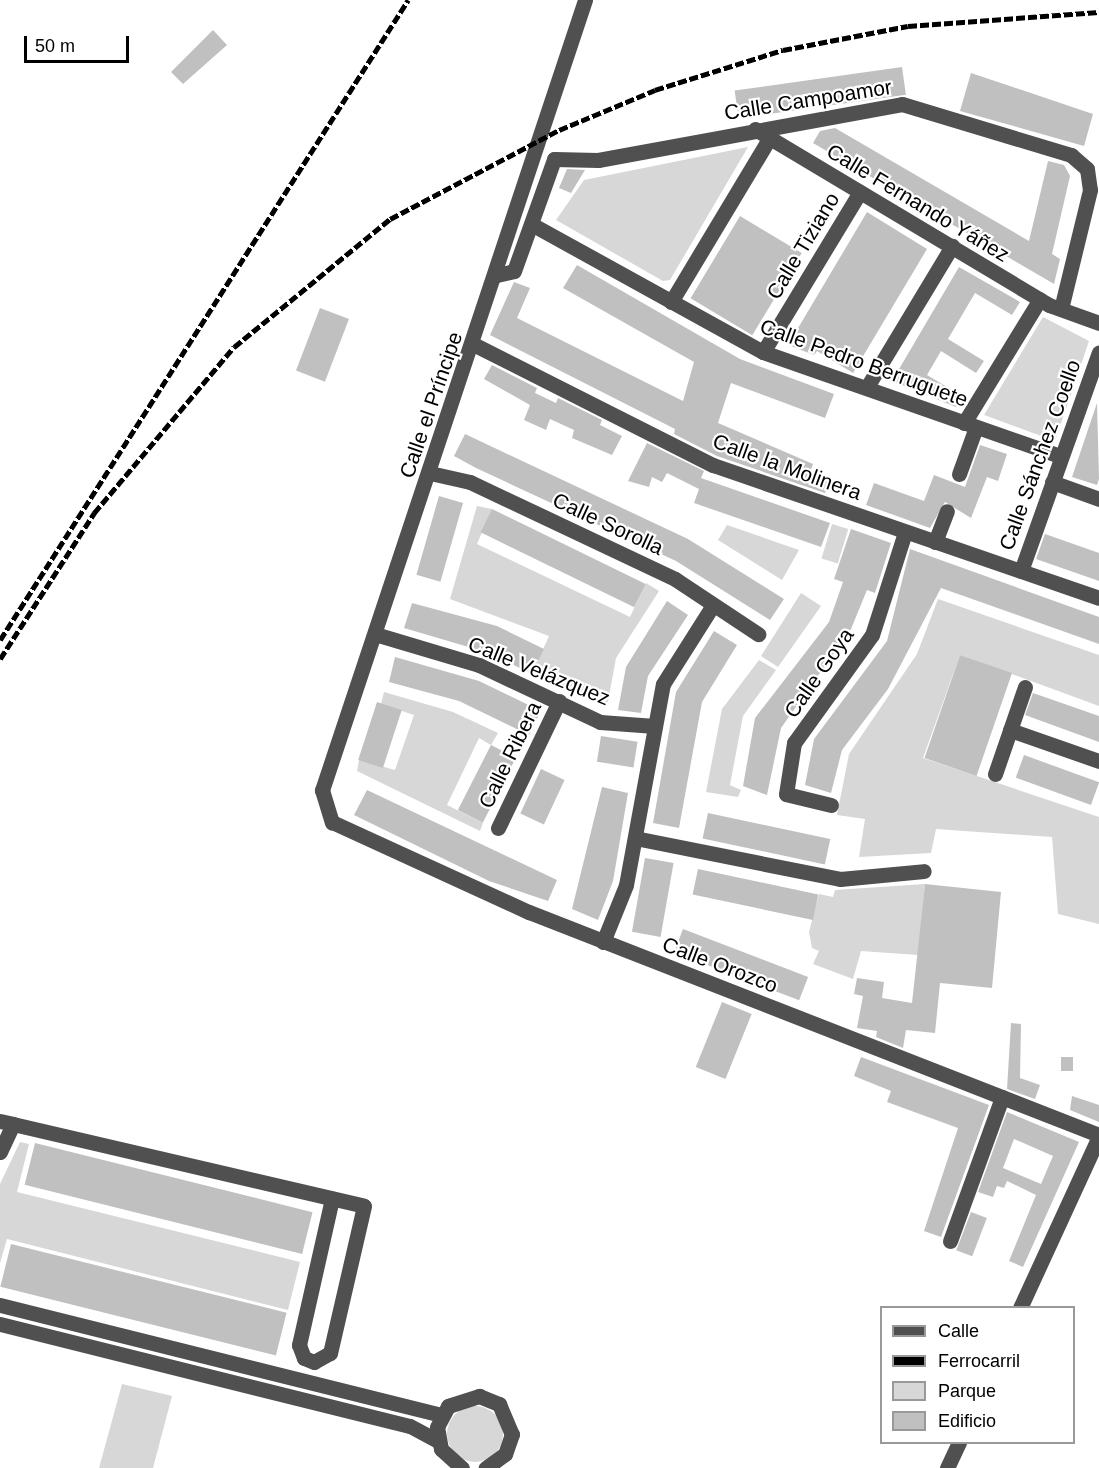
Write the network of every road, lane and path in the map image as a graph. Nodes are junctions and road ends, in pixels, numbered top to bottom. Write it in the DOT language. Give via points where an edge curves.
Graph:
graph roads {
  1 [pos="585,0"];
  2 [pos="755,129"];
  3 [pos="769,139"];
  4 [pos="860,192"];
  5 [pos="533,225"];
  6 [pos="952,246"];
  7 [pos="497,275"];
  8 [pos="1040,299"];
  9 [pos="671,302"];
  10 [pos="1061,309"];
  11 [pos="1099,323"];
  12 [pos="473,344"];
  13 [pos="763,352"];
  14 [pos="1099,352"];
  15 [pos="867,387"];
  16 [pos="970,425"];
  17 [pos="1060,456"];
  18 [pos="430,473"];
  19 [pos="959,474"];
  20 [pos="1052,482"];
  21 [pos="1099,499"];
  22 [pos="947,511"];
  23 [pos="905,532"];
  24 [pos="935,542"];
  25 [pos="1021,572"];
  26 [pos="1099,598"];
  27 [pos="713,605"];
  28 [pos="375,634"];
  29 [pos="758,634"];
  30 [pos="1025,687"];
  31 [pos="559,701"];
  32 [pos="655,726"];
  33 [pos="1010,730"];
  34 [pos="1099,761"];
  35 [pos="995,774"];
  36 [pos="831,805"];
  37 [pos="332,822"];
  38 [pos="498,828"];
  39 [pos="635,838"];
  40 [pos="924,870"];
  41 [pos="603,942"];
  42 [pos="1002,1097"];
  43 [pos="7,1122"];
  44 [pos="1099,1135"];
  45 [pos="0,1152"];
  46 [pos="332,1199"];
  47 [pos="950,1241"];
  48 [pos="0,1305"];
  49 [pos="1021,1306"];
  50 [pos="0,1324"];
  51 [pos="441,1415"];
  52 [pos="438,1441"];
  53 [pos="959,1444"];
  54 [pos="462,1468"];
  55 [pos="486,1468"];
  56 [pos="947,1468"];
  1 -- 7 [label="street, Calle el Príncipe"];
  2 -- 3 [label="street, Calle Fernando Yáñez"];
  2 -- 5 [label="street, Calle Campoamor" via="598,160 555,159"];
  2 -- 10 [label="street, Calle Campoamor" via="902,104 1071,155 1087,169 1090,190"];
  3 -- 4 [label="street, Calle Fernando Yáñez"];
  3 -- 9 [label="street"];
  4 -- 6 [label="street, Calle Fernando Yáñez"];
  4 -- 13 [label="street, Calle Tiziano"];
  5 -- 7 [label="street, Calle Campoamor" via="514,271"];
  5 -- 9 [label="street, Calle Pedro Berruguete"];
  6 -- 8 [label="street, Calle Fernando Yáñez"];
  6 -- 15 [label="street"];
  7 -- 12 [label="street, Calle el Príncipe"];
  8 -- 10 [label="street, Calle Fernando Yáñez"];
  8 -- 16 [label="street"];
  9 -- 13 [label="street, Calle Pedro Berruguete"];
  10 -- 11 [label="street, Calle Fernando Yáñez"];
  12 -- 18 [label="street, Calle el Príncipe"];
  12 -- 23 [label="street, Calle la Molinera" via="712,465"];
  13 -- 15 [label="street, Calle Pedro Berruguete"];
  14 -- 17 [label="street, Calle Sánchez Coello"];
  15 -- 16 [label="street, Calle Pedro Berruguete"];
  16 -- 17 [label="street, Calle Pedro Berruguete"];
  16 -- 19 [label="street"];
  17 -- 20 [label="street, Calle Sánchez Coello"];
  18 -- 27 [label="street, Calle Sorolla" via="470,482 675,579"];
  18 -- 28 [label="street, Calle el Príncipe"];
  20 -- 21 [label="street"];
  20 -- 25 [label="street, Calle Sánchez Coello"];
  22 -- 24 [label="street"];
  23 -- 24 [label="street, Calle la Molinera"];
  23 -- 36 [label="street, Calle Goya" via="872,635 794,743 786,794"];
  24 -- 25 [label="street, Calle la Molinera"];
  25 -- 26 [label="street, Calle la Molinera"];
  27 -- 29 [label="street, Calle Sorolla"];
  27 -- 32 [label="street" via="663,684"];
  28 -- 31 [label="street, Calle Velázquez" via="479,665"];
  28 -- 37 [label="street, Calle el Príncipe" via="322,790"];
  30 -- 33 [label="street"];
  31 -- 32 [label="street, Calle Velázquez" via="600,722"];
  31 -- 38 [label="street, Calle Ribera"];
  32 -- 39 [label="street"];
  33 -- 34 [label="street"];
  33 -- 35 [label="street"];
  37 -- 41 [label="street, Calle Orozco"];
  39 -- 40 [label="street" via="840,879"];
  39 -- 41 [label="street" via="626,885"];
  41 -- 42 [label="street, Calle Orozco"];
  42 -- 44 [label="street, Calle Orozco"];
  42 -- 47 [label="street"];
  43 -- 45 [label="street"];
  43 -- 46 [label="street"];
  44 -- 49 [label="street"];
  46 -- 46 [label="street" via="299,1345 304,1358 314,1362 330,1353 364,1206"];
  48 -- 51 [label="street"];
  50 -- 52 [label="street" via="410,1426"];
  51 -- 52 [label="street"];
  51 -- 55 [label="street" via="467,1396 499,1404 510,1423 510,1444"];
  52 -- 54 [label="street" via="446,1457"];
  53 -- 56 [label="street"];
}
